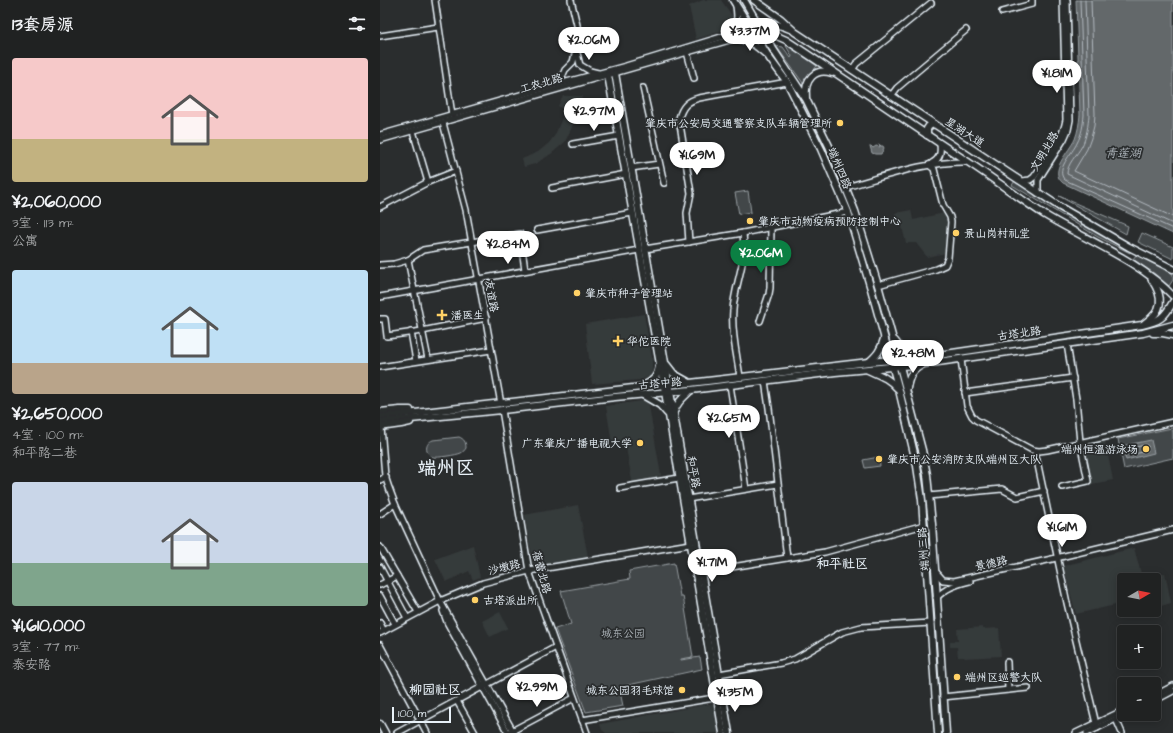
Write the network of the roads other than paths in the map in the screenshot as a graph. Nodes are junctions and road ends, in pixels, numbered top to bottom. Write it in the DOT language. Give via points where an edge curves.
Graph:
graph roads {
  1 [pos="435,0"];
  2 [pos="571,0"];
  3 [pos="744,0"];
  4 [pos="754,0"];
  5 [pos="1032,0"];
  6 [pos="1063,0"];
  7 [pos="1067,0"];
  8 [pos="736,1"];
  9 [pos="932,3"];
  10 [pos="1002,12"];
  11 [pos="438,27"];
  12 [pos="761,28"];
  13 [pos="790,28"];
  14 [pos="753,30"];
  15 [pos="966,30"];
  16 [pos="380,36"];
  17 [pos="724,36"];
  18 [pos="734,38"];
  19 [pos="782,38"];
  20 [pos="576,50"];
  21 [pos="687,52"];
  22 [pos="770,59"];
  23 [pos="784,65"];
  24 [pos="778,69"];
  25 [pos="852,70"];
  26 [pos="600,73"];
  27 [pos="612,74"];
  28 [pos="839,75"];
  29 [pos="694,78"];
  30 [pos="787,82"];
  31 [pos="559,84"];
  32 [pos="643,88"];
  33 [pos="891,96"];
  34 [pos="806,98"];
  35 [pos="452,115"];
  36 [pos="443,123"];
  37 [pos="934,124"];
  38 [pos="413,131"];
  39 [pos="380,135"];
  40 [pos="926,135"];
  41 [pos="619,136"];
  42 [pos="380,140"];
  43 [pos="573,144"];
  44 [pos="940,144"];
  45 [pos="968,162"];
  46 [pos="659,164"];
  47 [pos="929,165"];
  48 [pos="631,168"];
  49 [pos="456,171"];
  50 [pos="626,174"];
  51 [pos="1022,181"];
  52 [pos="428,182"];
  53 [pos="664,183"];
  54 [pos="846,187"];
  55 [pos="552,188"];
  56 [pos="1038,193"];
  57 [pos="380,207"];
  58 [pos="848,212"];
  59 [pos="632,213"];
  60 [pos="771,228"];
  61 [pos="537,230"];
  62 [pos="743,233"];
  63 [pos="472,241"];
  64 [pos="689,242"];
  65 [pos="642,250"];
  66 [pos="1134,250"];
  67 [pos="870,259"];
  68 [pos="408,260"];
  69 [pos="1126,260"];
  70 [pos="863,261"];
  71 [pos="380,265"];
  72 [pos="1173,269"];
  73 [pos="525,270"];
  74 [pos="1149,276"];
  75 [pos="479,278"];
  76 [pos="878,285"];
  77 [pos="414,290"];
  78 [pos="1173,296"];
  79 [pos="380,297"];
  80 [pos="1173,302"];
  81 [pos="486,318"];
  82 [pos="380,320"];
  83 [pos="760,321"];
  84 [pos="1173,324"];
  85 [pos="1142,325"];
  86 [pos="1115,329"];
  87 [pos="422,331"];
  88 [pos="411,332"];
  89 [pos="1143,333"];
  90 [pos="1173,335"];
  91 [pos="892,336"];
  92 [pos="1117,336"];
  93 [pos="885,338"];
  94 [pos="1067,344"];
  95 [pos="492,350"];
  96 [pos="925,357"];
  97 [pos="428,359"];
  98 [pos="898,359"];
  99 [pos="961,359"];
  100 [pos="662,360"];
  101 [pos="891,360"];
  102 [pos="416,361"];
  103 [pos="869,362"];
  104 [pos="924,364"];
  105 [pos="900,366"];
  106 [pos="380,367"];
  107 [pos="893,367"];
  108 [pos="834,369"];
  109 [pos="867,369"];
  110 [pos="740,377"];
  111 [pos="1073,378"];
  112 [pos="765,381"];
  113 [pos="690,384"];
  114 [pos="666,385"];
  115 [pos="730,386"];
  116 [pos="642,387"];
  117 [pos="691,390"];
  118 [pos="899,390"];
  119 [pos="668,392"];
  120 [pos="907,392"];
  121 [pos="965,393"];
  122 [pos="614,394"];
  123 [pos="641,394"];
  124 [pos="502,407"];
  125 [pos="380,412"];
  126 [pos="429,414"];
  127 [pos="671,415"];
  128 [pos="380,417"];
  129 [pos="391,418"];
  130 [pos="380,422"];
  131 [pos="1173,422"];
  132 [pos="380,427"];
  133 [pos="1080,442"];
  134 [pos="1035,451"];
  135 [pos="386,477"];
  136 [pos="679,478"];
  137 [pos="380,480"];
  138 [pos="778,484"];
  139 [pos="1062,487"];
  140 [pos="620,488"];
  141 [pos="746,489"];
  142 [pos="1044,491"];
  143 [pos="929,496"];
  144 [pos="688,499"];
  145 [pos="396,504"];
  146 [pos="380,514"];
  147 [pos="924,525"];
  148 [pos="1173,531"];
  149 [pos="690,544"];
  150 [pos="380,548"];
  151 [pos="787,558"];
  152 [pos="1058,559"];
  153 [pos="380,566"];
  154 [pos="529,571"];
  155 [pos="935,571"];
  156 [pos="701,572"];
  157 [pos="397,576"];
  158 [pos="388,581"];
  159 [pos="380,585"];
  160 [pos="380,596"];
  161 [pos="936,598"];
  162 [pos="440,601"];
  163 [pos="418,612"];
  164 [pos="408,618"];
  165 [pos="930,622"];
  166 [pos="380,623"];
  167 [pos="395,624"];
  168 [pos="382,632"];
  169 [pos="380,645"];
  170 [pos="556,647"];
  171 [pos="1007,662"];
  172 [pos="719,674"];
  173 [pos="935,680"];
  174 [pos="942,680"];
  175 [pos="485,685"];
  176 [pos="1173,686"];
  177 [pos="1028,688"];
  178 [pos="1008,690"];
  179 [pos="1161,692"];
  180 [pos="1173,692"];
  181 [pos="720,697"];
  182 [pos="943,697"];
  183 [pos="574,698"];
  184 [pos="1161,698"];
  185 [pos="457,701"];
  186 [pos="1117,714"];
  187 [pos="1116,719"];
  188 [pos="420,720"];
  189 [pos="582,720"];
  190 [pos="938,722"];
  191 [pos="380,724"];
  192 [pos="1096,726"];
  193 [pos="510,732"];
  194 [pos="385,733"];
  195 [pos="398,733"];
  196 [pos="427,733"];
  197 [pos="475,733"];
  198 [pos="587,733"];
  199 [pos="723,733"];
  200 [pos="729,733"];
  201 [pos="935,733"];
  202 [pos="938,733"];
  203 [pos="946,733"];
  204 [pos="1076,733"];
  205 [pos="1087,733"];
  206 [pos="1122,733"];
  1 -- 11 [label="street"];
  2 -- 20 [label="street" via="578,33"];
  3 -- 12 [label="main road, 端州四路"];
  4 -- 13 [label="main road, 星湖大道"];
  5 -- 10 [label="street" via="1032,4"];
  6 -- 51 [label="street, 文明北路" via="1066,120 1064,129 1034,177"];
  7 -- 56 [label="street, 文明北路" via="1070,120 1064,140 1038,180"];
  8 -- 14 [label="main road, 端州四路"];
  8 -- 17 [label="street" via="736,24"];
  9 -- 25 [label="street" via="856,64"];
  11 -- 16 [label="street"];
  11 -- 35 [label="street"];
  12 -- 13 [label="main road" via="778,25"];
  12 -- 14 [label="main road"];
  12 -- 19 [label="main road"];
  12 -- 23 [label="main road, 端州四路"];
  13 -- 19 [label="main road" via="781,29"];
  13 -- 25 [label="main road, 星湖大道"];
  14 -- 17 [label="street, 工农北路"];
  14 -- 18 [label="street, 工农北路"];
  14 -- 22 [label="main road, 端州四路"];
  15 -- 33 [label="street" via="897,88"];
  17 -- 26 [label="street, 工农北路"];
  18 -- 21 [label="street, 工农北路"];
  18 -- 22 [label="street" via="755,45"];
  19 -- 28 [label="main road"];
  20 -- 26 [label="street" via="580,65"];
  20 -- 31 [label="street" via="574,62 566,70"];
  21 -- 27 [label="street, 工农北路"];
  21 -- 29 [label="street"];
  22 -- 24 [label="main road, 端州四路"];
  23 -- 24 [label="main road"];
  23 -- 34 [label="main road, 端州四路"];
  24 -- 30 [label="main road, 端州四路"];
  25 -- 33 [label="main road, 星湖大道"];
  26 -- 31 [label="street, 工农北路"];
  27 -- 36 [label="street, 工农北路"];
  27 -- 41 [label="main road, 和平路"];
  27 -- 48 [label="main road, 和平路"];
  28 -- 34 [label="main road" via="824,71 814,74 805,88"];
  28 -- 40 [label="main road"];
  30 -- 58 [label="main road, 端州四路" via="821,149"];
  30 -- 64 [label="street" via="699,98 688,102 682,108 679,118 691,193 687,213"];
  31 -- 35 [label="street, 工农北路"];
  32 -- 46 [label="street"];
  33 -- 37 [label="main road, 星湖大道"];
  34 -- 54 [label="main road, 端州四路"];
  35 -- 39 [label="street, 工农北路"];
  36 -- 38 [label="street, 工农北路"];
  36 -- 49 [label="street, 友谊路"];
  37 -- 40 [label="main road" via="929,126"];
  37 -- 51 [label="main road, 星湖大道"];
  38 -- 42 [label="street, 工农北路"];
  38 -- 52 [label="street"];
  40 -- 44 [label="main road"];
  41 -- 43 [label="street"];
  41 -- 50 [label="main road, 和平路"];
  44 -- 45 [label="main road"];
  44 -- 47 [label="street" via="939,158"];
  45 -- 47 [label="street"];
  45 -- 69 [label="main road" via="1046,215"];
  46 -- 48 [label="street"];
  46 -- 53 [label="street"];
  47 -- 54 [label="street"];
  47 -- 76 [label="street" via="934,169 943,205 950,217 948,258 944,265"];
  48 -- 65 [label="main road, 和平路"];
  49 -- 52 [label="street"];
  49 -- 63 [label="street, 友谊路"];
  50 -- 55 [label="street"];
  50 -- 59 [label="main road, 和平路"];
  51 -- 56 [label="main road, 星湖大道"];
  52 -- 57 [label="street"];
  54 -- 67 [label="main road, 端州四路"];
  56 -- 66 [label="main road, 星湖大道"];
  58 -- 60 [label="street"];
  58 -- 70 [label="main road, 端州四路"];
  59 -- 61 [label="street"];
  59 -- 65 [label="main road, 和平路"];
  60 -- 62 [label="street"];
  60 -- 83 [label="street" via="770,288"];
  62 -- 64 [label="street"];
  62 -- 110 [label="street" via="743,264 734,297 733,320"];
  63 -- 68 [label="street" via="423,250"];
  63 -- 73 [label="street" via="520,234"];
  63 -- 75 [label="street, 友谊路"];
  64 -- 65 [label="street"];
  65 -- 73 [label="street"];
  65 -- 100 [label="main road, 和平路"];
  66 -- 69 [label="main road" via="1131,258"];
  66 -- 72 [label="main road, 星湖大道"];
  67 -- 70 [label="main road"];
  67 -- 76 [label="main road, 端州四路"];
  68 -- 71 [label="street"];
  68 -- 77 [label="street"];
  69 -- 74 [label="main road"];
  70 -- 93 [label="main road, 端州四路"];
  73 -- 75 [label="street"];
  74 -- 78 [label="main road"];
  74 -- 85 [label="main road" via="1159,292 1160,303 1154,316"];
  75 -- 77 [label="street"];
  75 -- 81 [label="street, 友谊路"];
  76 -- 91 [label="main road, 端州四路"];
  77 -- 79 [label="street"];
  77 -- 87 [label="street"];
  80 -- 85 [label="main road, 古塔北路" via="1168,311 1156,322"];
  81 -- 87 [label="street"];
  81 -- 95 [label="street, 友谊路"];
  82 -- 88 [label="street" via="384,319 387,336"];
  84 -- 89 [label="main road"];
  85 -- 86 [label="main road, 古塔北路"];
  86 -- 92 [label="main road"];
  86 -- 96 [label="main road, 古塔北路"];
  87 -- 88 [label="street"];
  87 -- 97 [label="street"];
  88 -- 102 [label="street"];
  89 -- 90 [label="main road"];
  89 -- 92 [label="main road, 古塔北路"];
  91 -- 96 [label="main road" via="905,352"];
  91 -- 98 [label="main road, 端州四路"];
  92 -- 94 [label="main road, 古塔北路"];
  93 -- 101 [label="main road, 端州四路"];
  93 -- 103 [label="main road" via="882,348"];
  94 -- 99 [label="main road, 古塔北路"];
  94 -- 111 [label="street"];
  95 -- 97 [label="street"];
  95 -- 124 [label="street, 友谊路"];
  96 -- 98 [label="main road, 古塔北路"];
  97 -- 102 [label="street"];
  98 -- 101 [label="main road, 古塔北路"];
  98 -- 105 [label="main road, 端州四路"];
  99 -- 104 [label="main road, 古塔北路"];
  99 -- 121 [label="street"];
  100 -- 113 [label="main road" via="678,377"];
  100 -- 114 [label="main road, 和平路"];
  100 -- 116 [label="main road" via="655,378"];
  101 -- 103 [label="main road, 古塔中路"];
  101 -- 107 [label="main road, 端州四路"];
  102 -- 106 [label="street"];
  103 -- 108 [label="main road, 古塔中路"];
  104 -- 105 [label="main road, 古塔北路"];
  104 -- 120 [label="main road" via="914,370"];
  105 -- 107 [label="main road, 古塔北路"];
  105 -- 120 [label="main road, 端州三路"];
  107 -- 109 [label="main road, 古塔中路"];
  107 -- 118 [label="main road, 端州三路"];
  108 -- 109 [label="main road, 古塔中路"];
  108 -- 110 [label="main road, 古塔中路"];
  108 -- 112 [label="main road, 古塔中路"];
  109 -- 118 [label="main road" via="886,377"];
  110 -- 113 [label="main road, 古塔中路"];
  111 -- 121 [label="street"];
  111 -- 133 [label="street"];
  112 -- 115 [label="main road, 古塔中路"];
  112 -- 138 [label="street"];
  113 -- 114 [label="main road, 古塔中路"];
  114 -- 116 [label="main road, 古塔中路"];
  114 -- 119 [label="main road, 和平路"];
  115 -- 117 [label="main road, 古塔中路"];
  115 -- 141 [label="street"];
  116 -- 122 [label="main road, 古塔中路"];
  117 -- 119 [label="main road, 古塔中路"];
  117 -- 127 [label="main road" via="679,401"];
  118 -- 147 [label="main road, 端州三路" via="917,466"];
  119 -- 123 [label="main road, 古塔中路"];
  119 -- 127 [label="main road, 和平路"];
  120 -- 143 [label="main road, 端州三路" via="922,450"];
  121 -- 134 [label="street" via="969,412 976,420"];
  122 -- 123 [label="main road, 古塔中路"];
  122 -- 124 [label="main road, 古塔中路"];
  123 -- 127 [label="main road"];
  124 -- 126 [label="main road, 古塔中路"];
  124 -- 154 [label="street, 蓓蕾北路"];
  125 -- 126 [label="main road, 古塔中路" via="400,410"];
  126 -- 129 [label="main road, 古塔中路"];
  126 -- 132 [label="main road, 古塔中路" via="401,424"];
  127 -- 136 [label="main road, 和平路"];
  127 -- 144 [label="main road, 和平路"];
  128 -- 129 [label="main road"];
  129 -- 130 [label="main road"];
  131 -- 133 [label="street"];
  132 -- 135 [label="street"];
  133 -- 134 [label="street"];
  133 -- 139 [label="street" via="1088,481"];
  134 -- 142 [label="street"];
  135 -- 137 [label="street"];
  135 -- 145 [label="street"];
  136 -- 140 [label="street"];
  136 -- 149 [label="main road, 和平路"];
  138 -- 141 [label="street"];
  138 -- 151 [label="street"];
  141 -- 144 [label="street"];
  142 -- 143 [label="street" via="1017,497 1002,489"];
  142 -- 152 [label="street"];
  143 -- 155 [label="main road, 端州三路"];
  144 -- 156 [label="main road, 和平路"];
  145 -- 146 [label="street"];
  145 -- 162 [label="street"];
  147 -- 151 [label="street" via="826,552"];
  147 -- 165 [label="main road, 端州三路"];
  148 -- 152 [label="street, 景德路"];
  149 -- 154 [label="street, 沙墩路"];
  149 -- 181 [label="main road, 和平路"];
  150 -- 157 [label="street"];
  151 -- 156 [label="street"];
  152 -- 155 [label="street, 景德路" via="954,581 943,580"];
  152 -- 161 [label="street, 景德路" via="955,585 944,590"];
  152 -- 192 [label="street"];
  153 -- 158 [label="street"];
  154 -- 162 [label="street, 沙墩路" via="483,583"];
  154 -- 170 [label="street, 蓓蕾北路"];
  155 -- 161 [label="main road, 端州三路"];
  156 -- 172 [label="main road, 和平路"];
  157 -- 158 [label="street"];
  157 -- 163 [label="street"];
  158 -- 159 [label="street"];
  158 -- 164 [label="street"];
  160 -- 167 [label="street"];
  161 -- 174 [label="main road, 端州三路"];
  162 -- 163 [label="street, 沙墩路"];
  162 -- 175 [label="street" via="447,622"];
  163 -- 164 [label="street, 沙墩路"];
  164 -- 167 [label="street, 沙墩路"];
  165 -- 172 [label="street" via="850,629 795,659"];
  165 -- 173 [label="main road, 端州三路"];
  166 -- 168 [label="street"];
  167 -- 168 [label="street, 沙墩路"];
  169 -- 188 [label="street"];
  170 -- 175 [label="street"];
  170 -- 183 [label="street, 蓓蕾北路"];
  171 -- 178 [label="street"];
  172 -- 181 [label="main road, 和平路"];
  173 -- 174 [label="main road"];
  173 -- 190 [label="main road, 端州三路"];
  174 -- 182 [label="main road, 端州三路"];
  175 -- 185 [label="street"];
  175 -- 193 [label="street"];
  176 -- 179 [label="street"];
  177 -- 178 [label="street"];
  178 -- 182 [label="street"];
  180 -- 184 [label="street"];
  181 -- 189 [label="street"];
  181 -- 199 [label="main road, 和平路"];
  181 -- 200 [label="main road, 和平路"];
  182 -- 203 [label="main road, 端州三路"];
  183 -- 189 [label="street, 蓓蕾北路"];
  183 -- 193 [label="street"];
  185 -- 188 [label="street"];
  185 -- 197 [label="street"];
  186 -- 192 [label="street"];
  187 -- 192 [label="street"];
  187 -- 206 [label="street"];
  188 -- 195 [label="street"];
  188 -- 196 [label="street"];
  189 -- 198 [label="street, 蓓蕾北路"];
  190 -- 201 [label="street"];
  190 -- 202 [label="main road, 端州三路"];
  191 -- 194 [label="main road"];
  192 -- 204 [label="street"];
  192 -- 205 [label="street"];
}
